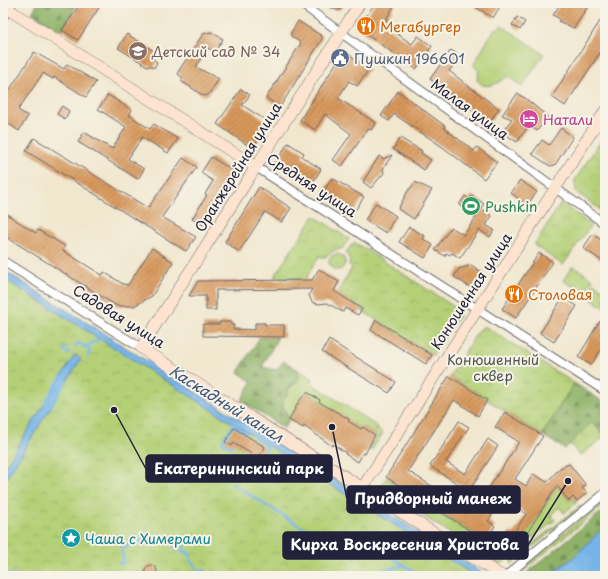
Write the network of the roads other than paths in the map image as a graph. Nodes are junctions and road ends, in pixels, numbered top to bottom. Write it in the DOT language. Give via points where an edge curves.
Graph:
graph roads {
  1 [pos="300,3"];
  2 [pos="360,3"];
  3 [pos="6,9"];
  4 [pos="341,32"];
  5 [pos="605,111"];
  6 [pos="256,167"];
  7 [pos="556,187"];
  8 [pos="605,224"];
  9 [pos="3,261"];
  10 [pos="478,309"];
  11 [pos="141,348"];
  12 [pos="605,391"];
  13 [pos="363,487"];
  14 [pos="605,493"];
  15 [pos="502,576"];
  16 [pos="506,576"];
  1 -- 4 [label="street, Малая улица"];
  2 -- 4 [label="main road, Оранжерейная улица"];
  3 -- 6 [label="main road, Средняя улица"];
  4 -- 6 [label="main road, Оранжерейная улица"];
  4 -- 7 [label="street, Малая улица"];
  5 -- 7 [label="main road, Конюшенная улица"];
  6 -- 10 [label="street, Средняя улица"];
  6 -- 11 [label="main road, Оранжерейная улица"];
  7 -- 8 [label="street, Малая улица"];
  7 -- 10 [label="main road, Конюшенная улица"];
  9 -- 11 [label="street, Садовая улица"];
  10 -- 12 [label="street, Средняя улица"];
  10 -- 13 [label="main road, Конюшенная улица"];
  11 -- 13 [label="main road, Садовая улица"];
  13 -- 15 [label="main road, Садовая улица"];
  14 -- 16 [label="street"];
}
